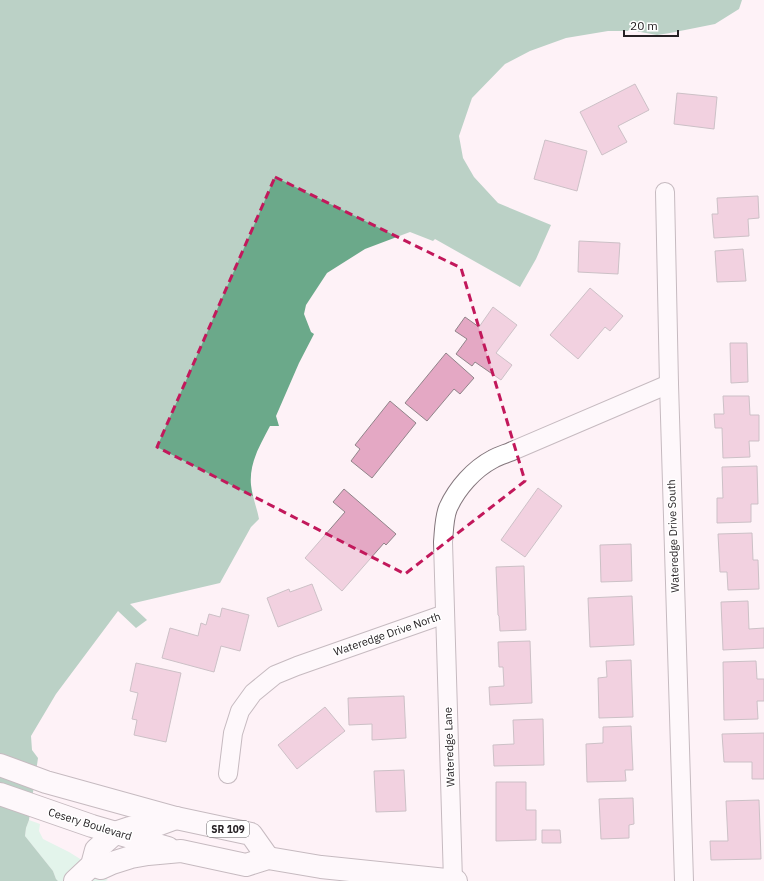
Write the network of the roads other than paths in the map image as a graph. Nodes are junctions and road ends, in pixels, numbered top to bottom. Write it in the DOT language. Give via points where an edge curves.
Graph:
graph roads {
  1 [pos="665,192"];
  2 [pos="669,384"];
  3 [pos="445,614"];
  4 [pos="0,765"];
  5 [pos="228,774"];
  6 [pos="0,794"];
  7 [pos="176,818"];
  8 [pos="116,833"];
  9 [pos="181,851"];
  10 [pos="268,858"];
  11 [pos="92,865"];
  12 [pos="75,881"];
  13 [pos="454,881"];
  14 [pos="684,881"];
  1 -- 2 [label="street, Wateredge Drive South"];
  2 -- 3 [label="street, Wateredge Drive North" via="493,459 462,483 448,509 445,523"];
  2 -- 14 [label="street, Wateredge Drive South"];
  3 -- 5 [label="street, Wateredge Drive North" via="276,675 253,693 240,711 233,733"];
  3 -- 13 [label="street, Wateredge Lane"];
  4 -- 7 [label="main road, SR 109" via="46,782"];
  6 -- 8 [label="main road, Cesery Boulevard"];
  7 -- 8 [label="main road" via="157,825 130,828"];
  7 -- 10 [label="main road, SR 109" via="251,834"];
  8 -- 9 [label="main road, Cesery Boulevard"];
  8 -- 11 [label="main road" via="96,850"];
  9 -- 10 [label="main road" via="246,865"];
  9 -- 11 [label="main road" via="137,856 101,868"];
  10 -- 13 [label="main road" via="321,867"];
  11 -- 12 [label="main road"];
}
